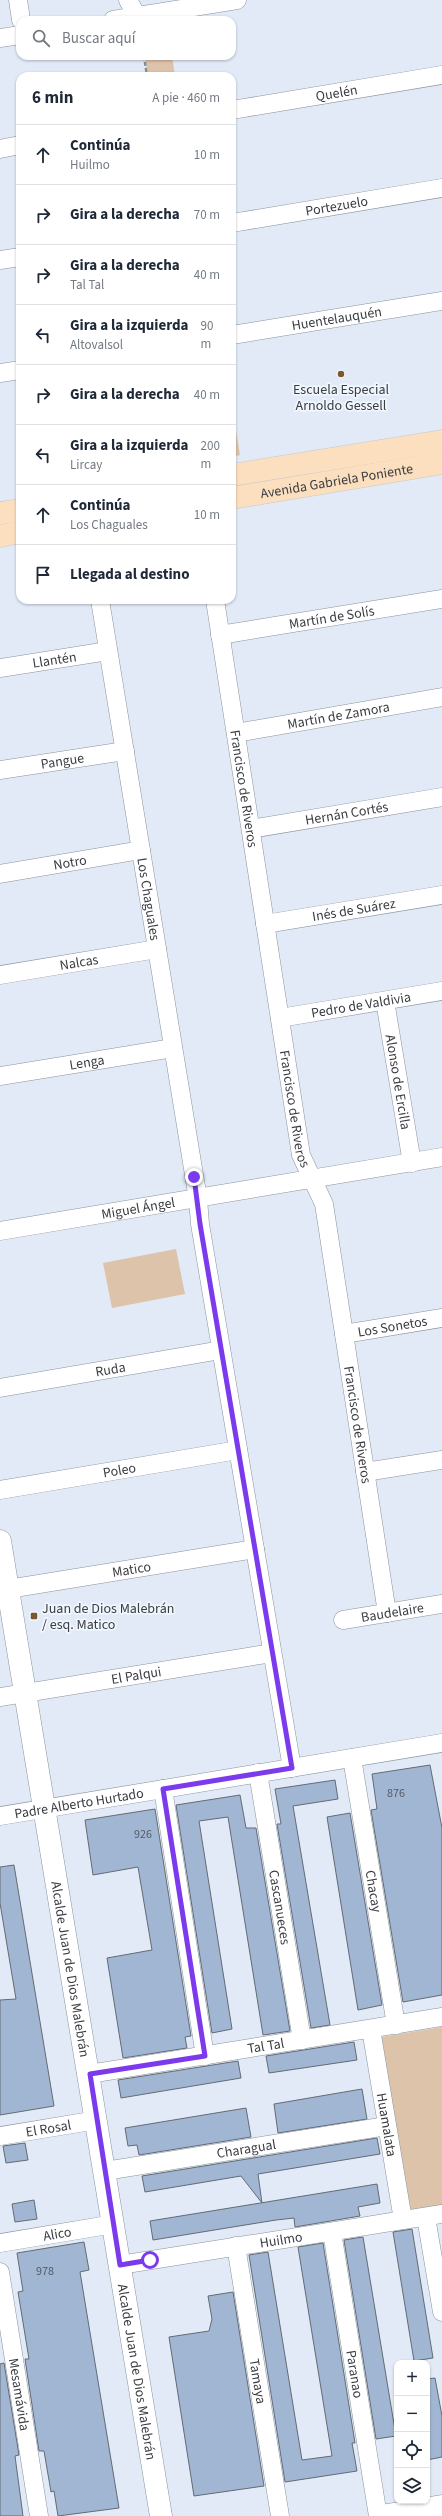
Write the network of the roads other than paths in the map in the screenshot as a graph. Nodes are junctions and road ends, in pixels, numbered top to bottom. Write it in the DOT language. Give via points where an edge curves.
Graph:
graph roads {
  1 [pos="18,0"];
  2 [pos="128,0"];
  3 [pos="237,0"];
  4 [pos="20,16"];
  5 [pos="137,16"];
  6 [pos="16,36"];
  7 [pos="0,38"];
  8 [pos="442,75"];
  9 [pos="236,109"];
  10 [pos="16,146"];
  11 [pos="0,149"];
  12 [pos="442,188"];
  13 [pos="236,221"];
  14 [pos="16,258"];
  15 [pos="0,260"];
  16 [pos="442,301"];
  17 [pos="236,334"];
  18 [pos="16,371"];
  19 [pos="0,373"];
  20 [pos="442,441"];
  21 [pos="442,463"];
  22 [pos="236,474"];
  23 [pos="236,497"];
  24 [pos="16,511"];
  25 [pos="0,513"];
  26 [pos="16,533"];
  27 [pos="0,536"];
  28 [pos="442,600"];
  29 [pos="101,604"];
  30 [pos="216,604"];
  31 [pos="220,635"];
  32 [pos="108,651"];
  33 [pos="0,668"];
  34 [pos="442,697"];
  35 [pos="236,733"];
  36 [pos="124,751"];
  37 [pos="0,770"];
  38 [pos="442,797"];
  39 [pos="251,829"];
  40 [pos="141,850"];
  41 [pos="0,874"];
  42 [pos="442,895"];
  43 [pos="265,924"];
  44 [pos="157,949"];
  45 [pos="0,975"];
  46 [pos="442,991"];
  47 [pos="385,1001"];
  48 [pos="280,1018"];
  49 [pos="173,1048"];
  50 [pos="0,1076"];
  51 [pos="442,1157"];
  52 [pos="412,1163"];
  53 [pos="312,1180"];
  54 [pos="198,1199"];
  55 [pos="0,1231"];
  56 [pos="442,1318"];
  57 [pos="344,1334"];
  58 [pos="222,1350"];
  59 [pos="0,1388"];
  60 [pos="238,1450"];
  61 [pos="442,1460"];
  62 [pos="365,1472"];
  63 [pos="0,1490"];
  64 [pos="0,1541"];
  65 [pos="255,1549"];
  66 [pos="8,1589"];
  67 [pos="442,1604"];
  68 [pos="387,1613"];
  69 [pos="343,1620"];
  70 [pos="272,1653"];
  71 [pos="25,1693"];
  72 [pos="0,1697"];
  73 [pos="442,1743"];
  74 [pos="352,1758"];
  75 [pos="292,1768"];
  76 [pos="258,1773"];
  77 [pos="163,1789"];
  78 [pos="43,1809"];
  79 [pos="0,1816"];
  80 [pos="442,2017"];
  81 [pos="396,2025"];
  82 [pos="371,2029"];
  83 [pos="302,2040"];
  84 [pos="205,2056"];
  85 [pos="90,2074"];
  86 [pos="97,2120"];
  87 [pos="387,2126"];
  88 [pos="0,2136"];
  89 [pos="105,2170"];
  90 [pos="434,2215"];
  91 [pos="403,2220"];
  92 [pos="114,2224"];
  93 [pos="332,2232"];
  94 [pos="0,2243"];
  95 [pos="236,2246"];
  96 [pos="120,2265"];
  97 [pos="0,2272"];
  98 [pos="442,2312"];
  99 [pos="442,2506"];
  100 [pos="39,2516"];
  101 [pos="161,2516"];
  102 [pos="280,2516"];
  103 [pos="379,2516"];
  1 -- 4 [label="street"];
  2 -- 5 [label="street"];
  3 -- 5 [label="street"];
  6 -- 7 [label="street"];
  8 -- 9 [label="street, Quelén"];
  10 -- 11 [label="street"];
  12 -- 13 [label="street, Portezuelo"];
  14 -- 15 [label="street"];
  16 -- 17 [label="street, Huentelauquén"];
  18 -- 19 [label="street"];
  20 -- 22 [label="main road, Avenida Gabriela Poniente"];
  21 -- 23 [label="main road, Avenida Gabriela Poniente"];
  24 -- 25 [label="main road"];
  26 -- 27 [label="main road"];
  28 -- 31 [label="street, Martín de Solís"];
  29 -- 32 [label="street, Los Chaguales"];
  30 -- 31 [label="street, Francisco de Riveros"];
  31 -- 35 [label="street, Francisco de Riveros"];
  32 -- 33 [label="street, Llantén"];
  32 -- 36 [label="street, Los Chaguales"];
  34 -- 35 [label="street, Martín de Zamora"];
  35 -- 39 [label="street, Francisco de Riveros"];
  36 -- 37 [label="street, Pangue"];
  36 -- 40 [label="street, Los Chaguales"];
  38 -- 39 [label="street, Hernán Cortés"];
  39 -- 43 [label="street, Francisco de Riveros"];
  40 -- 41 [label="street, Notro"];
  40 -- 44 [label="street, Los Chaguales"];
  42 -- 43 [label="street, Inés de Suárez"];
  43 -- 48 [label="street, Francisco de Riveros"];
  44 -- 45 [label="street, Nalcas"];
  44 -- 49 [label="street, Los Chaguales"];
  46 -- 47 [label="street, Pedro de Valdivia"];
  47 -- 48 [label="street, Pedro de Valdivia"];
  47 -- 52 [label="street, Alonso de Ercilla"];
  48 -- 53 [label="street, Francisco de Riveros" via="301,1155"];
  49 -- 50 [label="street, Lenga"];
  49 -- 54 [label="street, Los Chaguales"];
  51 -- 52 [label="street, Miguel Ángel"];
  52 -- 53 [label="street, Miguel Ángel"];
  53 -- 54 [label="street, Miguel Ángel"];
  53 -- 57 [label="street, Francisco de Riveros" via="324,1204"];
  54 -- 55 [label="street, Miguel Ángel"];
  54 -- 58 [label="street, Los Chaguales"];
  56 -- 57 [label="street, Los Sonetos"];
  57 -- 62 [label="street, Francisco de Riveros"];
  58 -- 59 [label="street, Ruda"];
  58 -- 60 [label="street, Los Chaguales"];
  60 -- 63 [label="street, Poleo"];
  60 -- 65 [label="street, Los Chaguales"];
  61 -- 62 [label="street"];
  62 -- 68 [label="street, Francisco de Riveros"];
  64 -- 66 [label="street, Alcalde Juan de Dios Malebrán"];
  65 -- 66 [label="street, Matico"];
  65 -- 70 [label="street, Los Chaguales"];
  66 -- 71 [label="street, Alcalde Juan de Dios Malebrán"];
  67 -- 68 [label="street, Baudelaire"];
  68 -- 69 [label="street, Baudelaire"];
  70 -- 71 [label="street, El Palqui"];
  70 -- 75 [label="street, Los Chaguales"];
  71 -- 72 [label="street, El Palqui"];
  71 -- 78 [label="street, Alcalde Juan de Dios Malebrán"];
  73 -- 74 [label="street, Padre Alberto Hurtado"];
  74 -- 75 [label="street, Padre Alberto Hurtado"];
  74 -- 81 [label="street, Chacay"];
  75 -- 76 [label="street, Padre Alberto Hurtado"];
  76 -- 77 [label="street, Padre Alberto Hurtado"];
  76 -- 83 [label="street, Cascanueces"];
  77 -- 78 [label="street, Padre Alberto Hurtado"];
  77 -- 84 [label="street"];
  78 -- 79 [label="street, Padre Alberto Hurtado"];
  78 -- 85 [label="street, Alcalde Juan de Dios Malebrán"];
  80 -- 81 [label="street, Tal Tal"];
  81 -- 82 [label="street, Tal Tal"];
  82 -- 83 [label="street, Tal Tal"];
  82 -- 87 [label="street, Huamalata"];
  83 -- 84 [label="street, Tal Tal"];
  84 -- 85 [label="street, Tal Tal"];
  85 -- 86 [label="street, Alcalde Juan de Dios Malebrán"];
  86 -- 88 [label="street, El Rosal"];
  86 -- 89 [label="street, Alcalde Juan de Dios Malebrán"];
  87 -- 89 [label="street, Charagual"];
  87 -- 91 [label="street, Huamalata"];
  89 -- 92 [label="street, Alcalde Juan de Dios Malebrán"];
  90 -- 91 [label="street, Huilmo"];
  90 -- 98 [label="street"];
  91 -- 93 [label="street, Huilmo"];
  92 -- 94 [label="street, Alico"];
  92 -- 96 [label="street, Alcalde Juan de Dios Malebrán"];
  93 -- 95 [label="street, Huilmo"];
  93 -- 103 [label="street, Paranao"];
  95 -- 96 [label="street, Huilmo"];
  95 -- 102 [label="street, Tamaya"];
  96 -- 101 [label="street, Alcalde Juan de Dios Malebrán"];
  97 -- 100 [label="street, Mesamávida"];
  99 -- 103 [label="street"];
}
